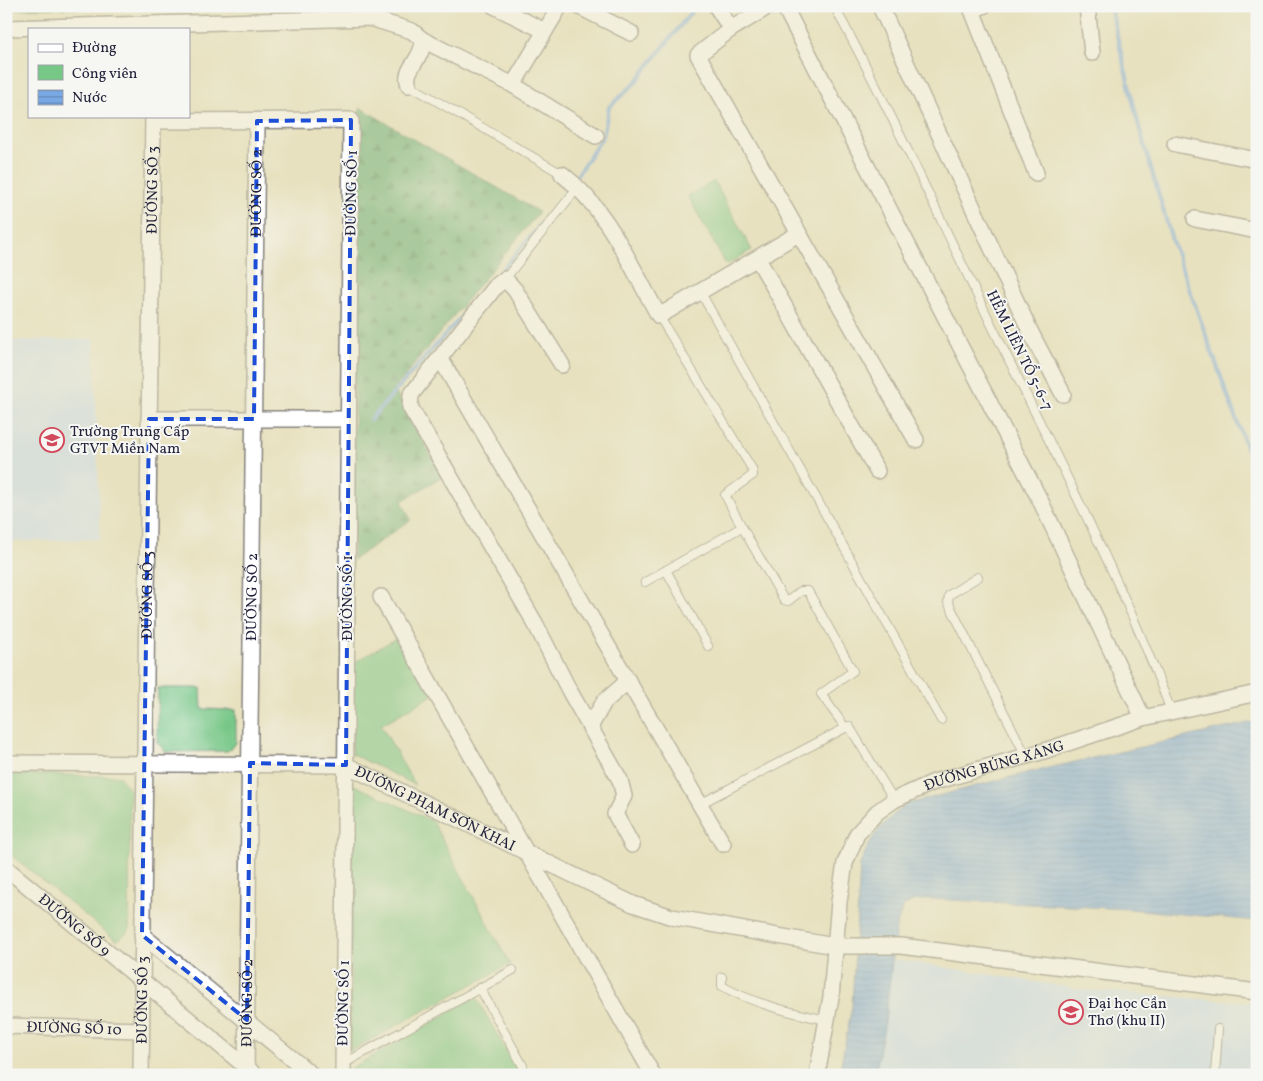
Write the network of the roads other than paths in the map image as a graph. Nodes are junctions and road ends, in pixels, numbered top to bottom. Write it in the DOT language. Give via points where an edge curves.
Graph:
graph roads {
  1 [pos="494,6"];
  2 [pos="560,6"];
  3 [pos="578,6"];
  4 [pos="716,6"];
  5 [pos="769,6"];
  6 [pos="784,6"];
  7 [pos="834,6"];
  8 [pos="880,6"];
  9 [pos="983,6"];
  10 [pos="1087,6"];
  11 [pos="370,12"];
  12 [pos="6,28"];
  13 [pos="731,29"];
  14 [pos="545,30"];
  15 [pos="631,33"];
  16 [pos="423,40"];
  17 [pos="1092,53"];
  18 [pos="409,85"];
  19 [pos="513,85"];
  20 [pos="153,118"];
  21 [pos="257,121"];
  22 [pos="596,136"];
  23 [pos="1175,144"];
  24 [pos="1257,160"];
  25 [pos="1036,173"];
  26 [pos="562,174"];
  27 [pos="578,187"];
  28 [pos="1195,219"];
  29 [pos="1257,231"];
  30 [pos="798,234"];
  31 [pos="758,259"];
  32 [pos="505,279"];
  33 [pos="701,293"];
  34 [pos="659,316"];
  35 [pos="440,358"];
  36 [pos="562,365"];
  37 [pos="1063,394"];
  38 [pos="149,418"];
  39 [pos="254,419"];
  40 [pos="348,419"];
  41 [pos="916,440"];
  42 [pos="877,471"];
  43 [pos="742,527"];
  44 [pos="666,570"];
  45 [pos="978,577"];
  46 [pos="645,582"];
  47 [pos="381,598"];
  48 [pos="708,646"];
  49 [pos="628,680"];
  50 [pos="1257,693"];
  51 [pos="1171,711"];
  52 [pos="1143,718"];
  53 [pos="941,720"];
  54 [pos="590,727"];
  55 [pos="845,727"];
  56 [pos="1026,756"];
  57 [pos="6,763"];
  58 [pos="144,763"];
  59 [pos="250,763"];
  60 [pos="346,765"];
  61 [pos="894,800"];
  62 [pos="700,804"];
  63 [pos="724,844"];
  64 [pos="632,845"];
  65 [pos="526,852"];
  66 [pos="6,868"];
  67 [pos="142,935"];
  68 [pos="840,946"];
  69 [pos="513,970"];
  70 [pos="722,977"];
  71 [pos="142,981"];
  72 [pos="480,988"];
  73 [pos="1257,992"];
  74 [pos="247,1020"];
  75 [pos="827,1020"];
  76 [pos="6,1026"];
  77 [pos="1218,1029"];
  78 [pos="141,1030"];
  79 [pos="523,1066"];
  80 [pos="343,1070"];
  81 [pos="250,1072"];
  82 [pos="141,1075"];
  83 [pos="312,1075"];
  84 [pos="653,1075"];
  85 [pos="818,1075"];
  86 [pos="1214,1075"];
  1 -- 14 [label="street"];
  2 -- 14 [label="street"];
  3 -- 15 [label="street"];
  4 -- 13 [label="street"];
  5 -- 13 [label="street"];
  6 -- 52 [label="street" via="1040,500"];
  7 -- 51 [label="lane, HẺM LIÊN TỔ 5-6-7" via="874,80 1082,508 1147,646"];
  8 -- 37 [label="street" via="1031,333"];
  9 -- 25 [label="street" via="972,10"];
  10 -- 17 [label="street"];
  11 -- 12 [label="street"];
  11 -- 16 [label="street" via="412,31"];
  13 -- 30 [label="street" via="698,56"];
  14 -- 19 [label="street"];
  16 -- 18 [label="street" via="424,50 406,79"];
  16 -- 19 [label="street"];
  18 -- 26 [label="lane"];
  19 -- 22 [label="street"];
  20 -- 21 [label="street"];
  20 -- 38 [label="street, ĐƯỜNG SỐ 3"];
  21 -- 39 [label="street, ĐƯỜNG SỐ 2"];
  21 -- 40 [label="street, ĐƯỜNG SỐ 1" via="351,120"];
  23 -- 24 [label="street"];
  26 -- 27 [label="street"];
  27 -- 32 [label="lane"];
  27 -- 34 [label="street" via="598,209"];
  28 -- 29 [label="street"];
  30 -- 31 [label="street"];
  30 -- 41 [label="street"];
  31 -- 33 [label="street"];
  31 -- 42 [label="street"];
  32 -- 35 [label="street" via="496,286"];
  32 -- 36 [label="street"];
  33 -- 34 [label="street"];
  33 -- 53 [label="lane"];
  34 -- 43 [label="lane" via="752,469 750,479 725,495"];
  35 -- 49 [label="street"];
  35 -- 54 [label="street" via="411,396 410,407 535,623"];
  38 -- 39 [label="street"];
  38 -- 58 [label="street, ĐƯỜNG SỐ 3"];
  39 -- 40 [label="street"];
  39 -- 59 [label="street, ĐƯỜNG SỐ 2"];
  40 -- 60 [label="street, ĐƯỜNG SỐ 1"];
  43 -- 44 [label="lane"];
  43 -- 55 [label="lane" via="784,600 808,591 854,671 821,694"];
  44 -- 46 [label="lane"];
  44 -- 48 [label="lane"];
  45 -- 56 [label="lane" via="949,595 948,602"];
  47 -- 65 [label="street"];
  49 -- 54 [label="street" via="604,702"];
  49 -- 62 [label="street"];
  50 -- 51 [label="street, ĐƯỜNG BÚNG XÁNG"];
  51 -- 52 [label="street, ĐƯỜNG BÚNG XÁNG"];
  52 -- 56 [label="street, ĐƯỜNG BÚNG XÁNG"];
  54 -- 64 [label="street" via="620,780 624,796 615,814"];
  55 -- 61 [label="lane" via="852,728"];
  55 -- 62 [label="lane"];
  56 -- 61 [label="street, ĐƯỜNG BÚNG XÁNG" via="934,782"];
  57 -- 58 [label="street, ĐƯỜNG PHẠM SƠN KHAI"];
  58 -- 59 [label="street, ĐƯỜNG PHẠM SƠN KHAI"];
  58 -- 67 [label="street, ĐƯỜNG SỐ 3"];
  59 -- 60 [label="street, ĐƯỜNG PHẠM SƠN KHAI"];
  59 -- 74 [label="street, ĐƯỜNG SỐ 2"];
  60 -- 65 [label="street, ĐƯỜNG PHẠM SƠN KHAI"];
  60 -- 80 [label="street, ĐƯỜNG SỐ 1"];
  61 -- 68 [label="street, ĐƯỜNG BÚNG XÁNG" via="877,812 857,834 845,863"];
  62 -- 63 [label="street"];
  65 -- 68 [label="street, ĐƯỜNG PHẠM SƠN KHAI" via="661,915"];
  65 -- 84 [label="street"];
  66 -- 71 [label="street, ĐƯỜNG SỐ 9"];
  67 -- 71 [label="street, ĐƯỜNG SỐ 3"];
  67 -- 74 [label="street"];
  68 -- 73 [label="street, ĐƯỜNG PHẠM SƠN KHAI" via="901,946"];
  68 -- 75 [label="street, ĐƯỜNG BÚNG XÁNG"];
  69 -- 72 [label="lane"];
  70 -- 75 [label="lane" via="722,986 738,995 796,1014"];
  71 -- 78 [label="street, ĐƯỜNG SỐ 3"];
  71 -- 81 [label="street, ĐƯỜNG SỐ 9"];
  72 -- 79 [label="lane"];
  72 -- 80 [label="lane"];
  74 -- 81 [label="street, ĐƯỜNG SỐ 2"];
  74 -- 83 [label="street"];
  75 -- 85 [label="street, ĐƯỜNG BÚNG XÁNG"];
  76 -- 78 [label="street, ĐƯỜNG SỐ 10"];
  77 -- 86 [label="lane"];
  78 -- 82 [label="street, ĐƯỜNG SỐ 3"];
}
